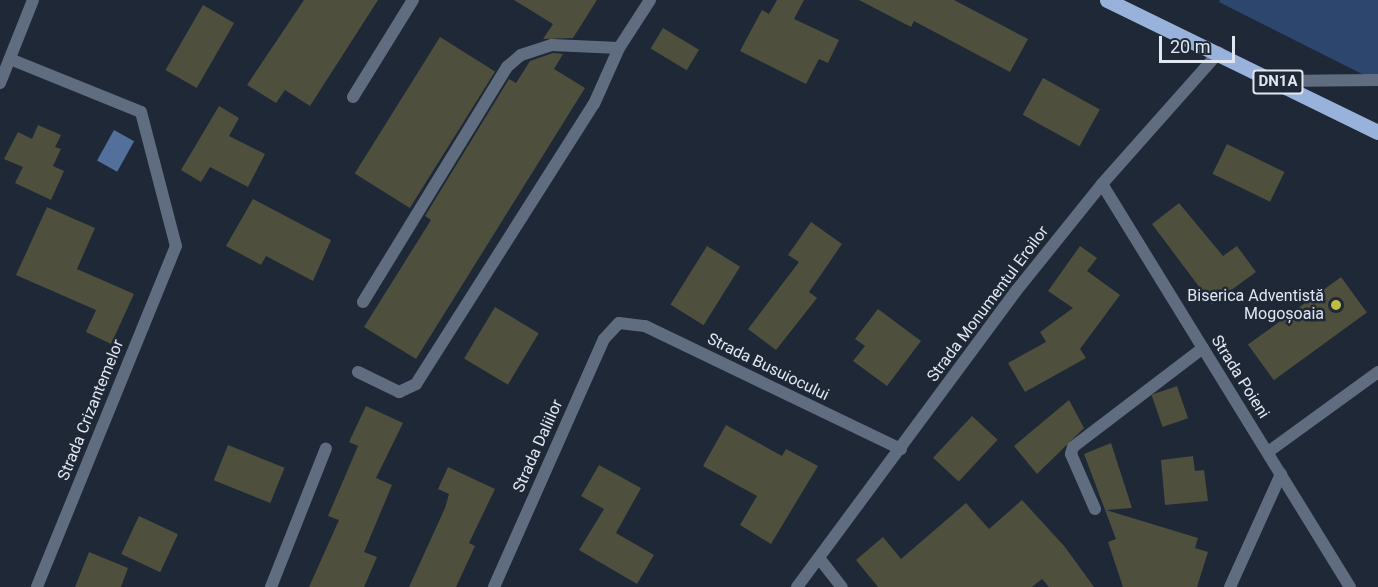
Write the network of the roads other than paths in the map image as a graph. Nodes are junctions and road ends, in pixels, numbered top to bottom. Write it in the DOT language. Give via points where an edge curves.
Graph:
graph roads {
  1 [pos="33,0"];
  2 [pos="413,0"];
  3 [pos="650,0"];
  4 [pos="1107,0"];
  5 [pos="619,48"];
  6 [pos="1219,52"];
  7 [pos="10,59"];
  8 [pos="1378,80"];
  9 [pos="1276,81"];
  10 [pos="0,83"];
  11 [pos="353,97"];
  12 [pos="1378,132"];
  13 [pos="1102,184"];
  14 [pos="363,302"];
  15 [pos="619,323"];
  16 [pos="1203,348"];
  17 [pos="358,372"];
  18 [pos="1378,372"];
  19 [pos="326,448"];
  20 [pos="901,449"];
  21 [pos="1268,452"];
  22 [pos="1281,474"];
  23 [pos="1095,509"];
  24 [pos="819,558"];
  25 [pos="37,587"];
  26 [pos="271,587"];
  27 [pos="494,587"];
  28 [pos="797,587"];
  29 [pos="842,587"];
  30 [pos="1230,587"];
  31 [pos="1350,587"];
  1 -- 7 [label="street"];
  2 -- 11 [label="street"];
  3 -- 5 [label="street"];
  4 -- 6 [label="main road, DN1A"];
  5 -- 14 [label="street" via="552,45 521,55 507,67"];
  5 -- 17 [label="street" via="594,104 416,384 399,392"];
  6 -- 9 [label="main road, DN1A"];
  6 -- 13 [label="street, Strada Monumentul Eroilor"];
  7 -- 10 [label="street"];
  7 -- 25 [label="street, Strada Crizantemelor" via="141,112 176,246"];
  8 -- 9 [label="street"];
  9 -- 12 [label="main road, DN1A"];
  13 -- 16 [label="street, Strada Poieni"];
  13 -- 20 [label="street, Strada Monumentul Eroilor" via="1016,291"];
  15 -- 20 [label="street, Strada Busuiocului" via="645,326"];
  15 -- 27 [label="street, Strada Daliilor" via="604,339"];
  16 -- 21 [label="street, Strada Poieni"];
  16 -- 23 [label="street" via="1073,447 1071,454"];
  18 -- 21 [label="street"];
  19 -- 26 [label="street"];
  20 -- 24 [label="street, Strada Monumentul Eroilor"];
  21 -- 22 [label="street, Strada Poieni"];
  22 -- 30 [label="street"];
  22 -- 31 [label="street, Strada Poieni"];
  24 -- 28 [label="street, Strada Monumentul Eroilor"];
  24 -- 29 [label="street"];
}
